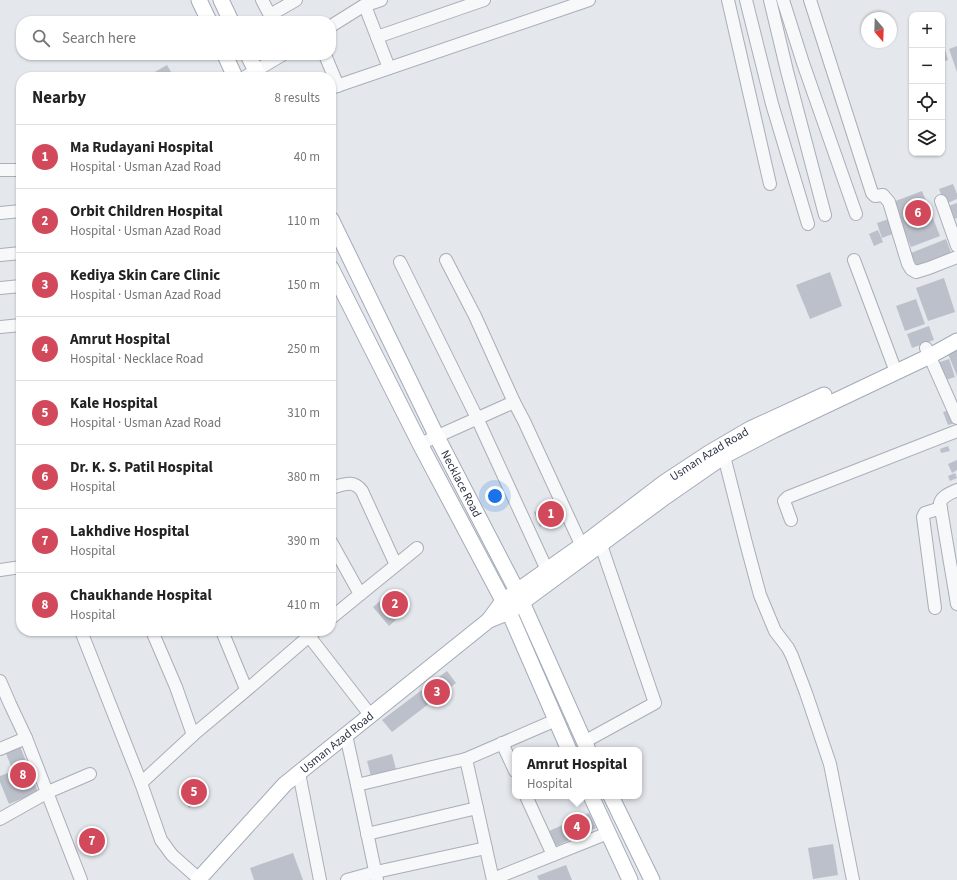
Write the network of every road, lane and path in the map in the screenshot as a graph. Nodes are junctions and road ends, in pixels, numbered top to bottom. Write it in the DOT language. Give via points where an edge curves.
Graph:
graph roads {
  1 [pos="199,0"];
  2 [pos="221,0"];
  3 [pos="262,0"];
  4 [pos="296,0"];
  5 [pos="381,0"];
  6 [pos="484,0"];
  7 [pos="589,0"];
  8 [pos="728,0"];
  9 [pos="746,0"];
  10 [pos="770,0"];
  11 [pos="783,0"];
  12 [pos="810,0"];
  13 [pos="363,4"];
  14 [pos="207,16"];
  15 [pos="229,16"];
  16 [pos="271,16"];
  17 [pos="275,16"];
  18 [pos="336,23"];
  19 [pos="377,37"];
  20 [pos="227,60"];
  21 [pos="249,60"];
  22 [pos="275,60"];
  23 [pos="326,60"];
  24 [pos="389,68"];
  25 [pos="233,72"];
  26 [pos="252,72"];
  27 [pos="257,72"];
  28 [pos="330,72"];
  29 [pos="336,86"];
  30 [pos="0,170"];
  31 [pos="16,170"];
  32 [pos="770,184"];
  33 [pos="941,201"];
  34 [pos="16,211"];
  35 [pos="0,213"];
  36 [pos="856,214"];
  37 [pos="825,215"];
  38 [pos="808,224"];
  39 [pos="336,228"];
  40 [pos="957,246"];
  41 [pos="16,253"];
  42 [pos="0,255"];
  43 [pos="957,257"];
  44 [pos="446,260"];
  45 [pos="854,260"];
  46 [pos="400,262"];
  47 [pos="336,278"];
  48 [pos="16,286"];
  49 [pos="0,288"];
  50 [pos="16,325"];
  51 [pos="0,327"];
  52 [pos="957,331"];
  53 [pos="957,341"];
  54 [pos="928,352"];
  55 [pos="894,368"];
  56 [pos="514,402"];
  57 [pos="477,418"];
  58 [pos="957,418"];
  59 [pos="957,431"];
  60 [pos="437,437"];
  61 [pos="420,444"];
  62 [pos="724,456"];
  63 [pos="336,487"];
  64 [pos="957,490"];
  65 [pos="941,508"];
  66 [pos="791,520"];
  67 [pos="601,545"];
  68 [pos="417,548"];
  69 [pos="584,550"];
  70 [pos="336,551"];
  71 [pos="396,565"];
  72 [pos="16,567"];
  73 [pos="0,570"];
  74 [pos="547,570"];
  75 [pos="360,594"];
  76 [pos="519,597"];
  77 [pos="957,604"];
  78 [pos="506,606"];
  79 [pos="935,608"];
  80 [pos="336,614"];
  81 [pos="83,636"];
  82 [pos="154,636"];
  83 [pos="224,636"];
  84 [pos="307,636"];
  85 [pos="312,636"];
  86 [pos="0,681"];
  87 [pos="246,690"];
  88 [pos="371,716"];
  89 [pos="556,720"];
  90 [pos="346,734"];
  91 [pos="193,735"];
  92 [pos="26,738"];
  93 [pos="502,743"];
  94 [pos="586,746"];
  95 [pos="569,747"];
  96 [pos="0,749"];
  97 [pos="466,759"];
  98 [pos="512,765"];
  99 [pos="299,773"];
  100 [pos="90,774"];
  101 [pos="141,783"];
  102 [pos="356,785"];
  103 [pos="48,792"];
  104 [pos="527,799"];
  105 [pos="592,799"];
  106 [pos="612,799"];
  107 [pos="477,808"];
  108 [pos="0,819"];
  109 [pos="608,833"];
  110 [pos="367,834"];
  111 [pos="486,848"];
  112 [pos="553,855"];
  113 [pos="377,876"];
  114 [pos="199,879"];
  115 [pos="81,880"];
  116 [pos="320,880"];
  117 [pos="347,880"];
  118 [pos="493,880"];
  119 [pos="630,880"];
  120 [pos="652,880"];
  121 [pos="853,880"];
  1 -- 14 [label="main road"];
  2 -- 15 [label="main road"];
  3 -- 16 [label="street"];
  4 -- 17 [label="street"];
  5 -- 13 [label="street"];
  6 -- 19 [label="street"];
  7 -- 24 [label="street"];
  8 -- 32 [label="street"];
  9 -- 38 [label="street" via="772,104"];
  10 -- 37 [label="street"];
  11 -- 36 [label="street"];
  12 -- 43 [label="street" via="872,193 875,196 883,195 889,202 908,264 916,272"];
  13 -- 18 [label="street"];
  13 -- 19 [label="street"];
  19 -- 24 [label="street"];
  20 -- 25 [label="main road"];
  21 -- 26 [label="main road"];
  22 -- 27 [label="street"];
  23 -- 28 [label="street"];
  24 -- 29 [label="street"];
  30 -- 31 [label="street"];
  33 -- 40 [label="street"];
  34 -- 35 [label="street"];
  39 -- 60 [label="main road, Necklace Road"];
  41 -- 42 [label="street"];
  44 -- 56 [label="street"];
  45 -- 55 [label="street"];
  46 -- 57 [label="street"];
  47 -- 61 [label="main road, Necklace Road"];
  48 -- 49 [label="street"];
  50 -- 51 [label="street"];
  52 -- 54 [label="main road, Usman Azad Road"];
  53 -- 54 [label="main road, Usman Azad Road"];
  54 -- 55 [label="main road, Usman Azad Road"];
  54 -- 58 [label="street"];
  55 -- 62 [label="main road, Usman Azad Road"];
  55 -- 69 [label="main road, Usman Azad Road" via="834,390 750,429 721,446 665,482"];
  56 -- 57 [label="street"];
  56 -- 69 [label="street"];
  57 -- 60 [label="street"];
  57 -- 74 [label="street"];
  59 -- 66 [label="street" via="788,498 784,501"];
  60 -- 61 [label="street"];
  60 -- 76 [label="main road, Necklace Road"];
  61 -- 78 [label="main road, Necklace Road"];
  62 -- 67 [label="main road, Usman Azad Road"];
  62 -- 121 [label="street" via="760,595 775,631 792,656 830,764"];
  63 -- 71 [label="street" via="346,484 359,486"];
  64 -- 65 [label="street" via="941,499"];
  65 -- 77 [label="street"];
  65 -- 79 [label="street" via="925,513 923,517"];
  67 -- 69 [label="main road, Usman Azad Road"];
  67 -- 94 [label="street" via="655,703"];
  68 -- 71 [label="street"];
  69 -- 74 [label="main road, Usman Azad Road"];
  69 -- 76 [label="main road, Usman Azad Road"];
  70 -- 75 [label="street"];
  71 -- 75 [label="street"];
  72 -- 73 [label="street"];
  74 -- 76 [label="main road, Usman Azad Road"];
  75 -- 80 [label="street"];
  76 -- 78 [label="main road, Usman Azad Road"];
  76 -- 94 [label="main road, Necklace Road"];
  78 -- 88 [label="main road, Usman Azad Road"];
  78 -- 89 [label="main road, Necklace Road"];
  81 -- 101 [label="street"];
  82 -- 91 [label="street"];
  83 -- 87 [label="street"];
  84 -- 87 [label="street"];
  85 -- 88 [label="street"];
  86 -- 92 [label="street"];
  87 -- 91 [label="street"];
  88 -- 90 [label="main road, Usman Azad Road"];
  89 -- 93 [label="street"];
  89 -- 95 [label="main road, Necklace Road"];
  90 -- 99 [label="main road, Usman Azad Road"];
  90 -- 102 [label="street"];
  91 -- 101 [label="street"];
  92 -- 96 [label="street"];
  92 -- 103 [label="street"];
  93 -- 97 [label="street"];
  93 -- 98 [label="street"];
  97 -- 102 [label="street"];
  97 -- 107 [label="street"];
  99 -- 114 [label="main road, Usman Azad Road" via="285,784"];
  99 -- 116 [label="street"];
  100 -- 103 [label="street"];
  101 -- 114 [label="street" via="161,840 172,855"];
  102 -- 110 [label="street"];
  103 -- 108 [label="street"];
  103 -- 115 [label="street"];
  104 -- 112 [label="street"];
  105 -- 109 [label="main road"];
  106 -- 120 [label="main road"];
  107 -- 110 [label="street"];
  107 -- 111 [label="street"];
  109 -- 112 [label="street"];
  109 -- 119 [label="main road"];
  110 -- 113 [label="street"];
  111 -- 113 [label="street"];
  111 -- 118 [label="street"];
  112 -- 118 [label="street"];
  113 -- 117 [label="street"];
}
